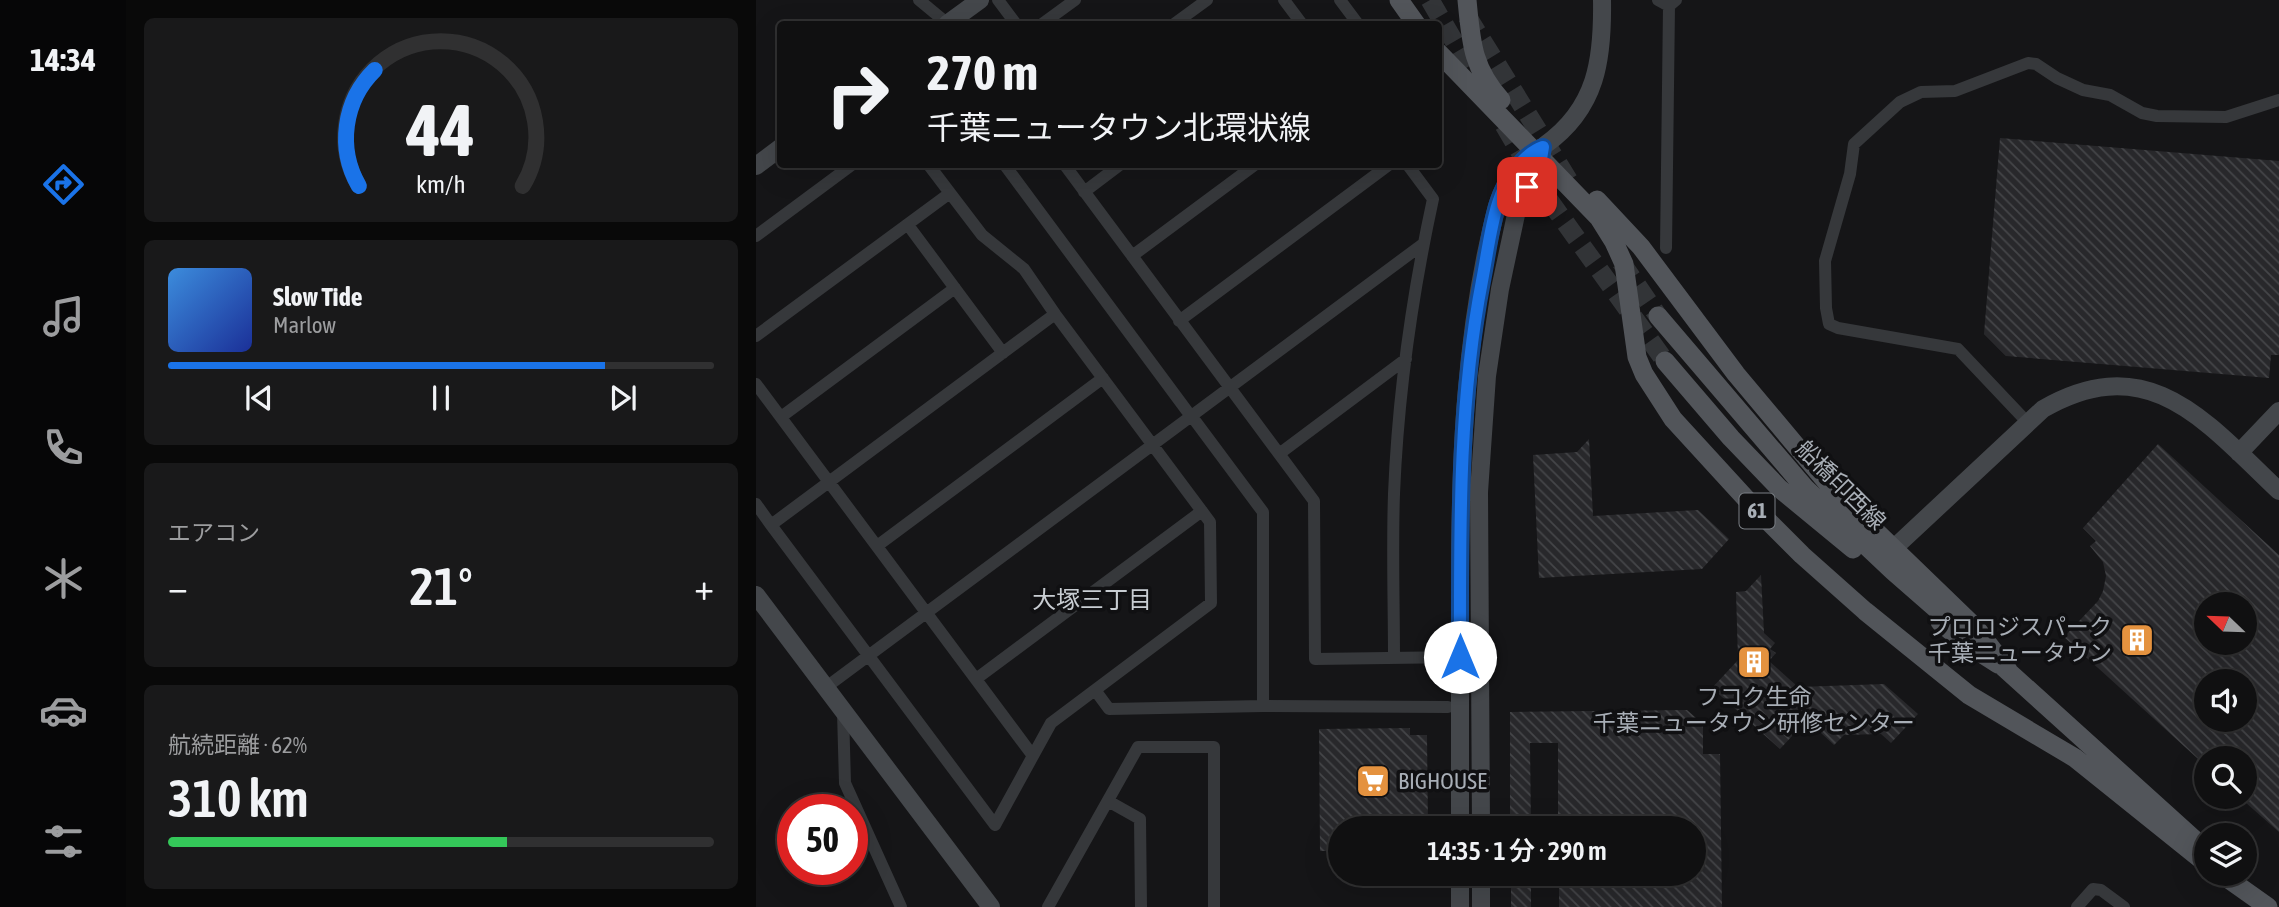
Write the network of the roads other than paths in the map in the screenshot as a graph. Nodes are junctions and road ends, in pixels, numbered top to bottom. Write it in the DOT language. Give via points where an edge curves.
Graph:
graph roads {
  1 [pos="919,0"];
  2 [pos="980,0"];
  3 [pos="998,0"];
  4 [pos="1075,0"];
  5 [pos="1208,0"];
  6 [pos="1284,0"];
  7 [pos="1340,0"];
  8 [pos="1399,0"];
  9 [pos="1467,0"];
  10 [pos="1602,0"];
  11 [pos="1668,2"];
  12 [pos="944,21"];
  13 [pos="951,21"];
  14 [pos="1014,21"];
  15 [pos="1046,21"];
  16 [pos="1178,21"];
  17 [pos="1300,21"];
  18 [pos="1356,21"];
  19 [pos="1414,21"];
  20 [pos="1442,56"];
  21 [pos="2279,100"];
  22 [pos="777,150"];
  23 [pos="1539,152"];
  24 [pos="756,166"];
  25 [pos="848,168"];
  26 [pos="931,168"];
  27 [pos="1007,168"];
  28 [pos="1066,168"];
  29 [pos="1116,168"];
  30 [pos="1251,168"];
  31 [pos="1385,168"];
  32 [pos="1410,168"];
  33 [pos="1084,192"];
  34 [pos="950,194"];
  35 [pos="908,225"];
  36 [pos="756,236"];
  37 [pos="1423,244"];
  38 [pos="1666,248"];
  39 [pos="1132,256"];
  40 [pos="955,288"];
  41 [pos="1055,314"];
  42 [pos="1658,316"];
  43 [pos="1179,321"];
  44 [pos="756,336"];
  45 [pos="1003,352"];
  46 [pos="1406,359"];
  47 [pos="1665,361"];
  48 [pos="1102,378"];
  49 [pos="756,384"];
  50 [pos="1229,388"];
  51 [pos="1187,411"];
  52 [pos="2279,411"];
  53 [pos="781,417"];
  54 [pos="1196,422"];
  55 [pos="2028,423"];
  56 [pos="1152,445"];
  57 [pos="2239,453"];
  58 [pos="1279,454"];
  59 [pos="829,482"];
  60 [pos="2279,491"];
  61 [pos="756,504"];
  62 [pos="1202,511"];
  63 [pos="771,525"];
  64 [pos="877,546"];
  65 [pos="1893,549"];
  66 [pos="756,595"];
  67 [pos="927,612"];
  68 [pos="869,656"];
  69 [pos="1394,658"];
  70 [pos="1460,660"];
  71 [pos="1479,665"];
  72 [pos="2008,670"];
  73 [pos="976,679"];
  74 [pos="825,688"];
  75 [pos="1095,690"];
  76 [pos="1263,706"];
  77 [pos="1448,707"];
  78 [pos="843,712"];
  79 [pos="1033,755"];
  80 [pos="1108,801"];
  81 [pos="1460,816"];
  82 [pos="1481,816"];
  83 [pos="2194,839"];
  84 [pos="2194,854"];
  85 [pos="1460,886"];
  86 [pos="1481,886"];
  87 [pos="2238,886"];
  88 [pos="2245,886"];
  89 [pos="1051,906"];
  90 [pos="901,907"];
  91 [pos="991,907"];
  92 [pos="1141,907"];
  93 [pos="1214,907"];
  94 [pos="1460,907"];
  95 [pos="1481,907"];
  96 [pos="2077,907"];
  97 [pos="2124,907"];
  98 [pos="2268,907"];
  1 -- 12 [label="street"];
  2 -- 13 [label="main road"];
  3 -- 14 [label="street"];
  4 -- 15 [label="street"];
  5 -- 16 [label="street"];
  6 -- 17 [label="street"];
  7 -- 18 [label="street"];
  8 -- 19 [label="main road"];
  9 -- 23 [label="main road" via="1470,42 1486,84"];
  10 -- 23 [label="main road" via="1602,48 1592,86 1572,120"];
  11 -- 38 [label="street"];
  20 -- 23 [label="main road, 61"];
  21 -- 55 [label="street" via="2226,117 2157,116 2141,113 2110,95 2083,90 2028,63 1955,91 1921,92 1900,102 1854,144 1825,261 1829,324 1958,349"];
  22 -- 24 [label="main road"];
  23 -- 65 [label="main road, 61" via="1585,187 1641,247 1766,412 1833,491"];
  23 -- 70 [label="main road" via="1512,173 1498,203 1475,317 1460,470"];
  23 -- 71 [label="main road" via="1517,211 1487,376 1479,492"];
  23 -- 84 [label="main road, 61" via="1599,218 1614,242 1628,284 1637,357 1657,394 1673,419 1749,502 1865,611 1969,695 2075,758"];
  25 -- 36 [label="street"];
  26 -- 34 [label="street"];
  27 -- 51 [label="street"];
  28 -- 33 [label="street"];
  29 -- 33 [label="street"];
  30 -- 39 [label="street"];
  31 -- 43 [label="street"];
  32 -- 37 [label="street" via="1433,199"];
  33 -- 39 [label="street"];
  34 -- 35 [label="street"];
  34 -- 41 [label="street" via="982,235 1024,269"];
  35 -- 40 [label="street"];
  35 -- 44 [label="street"];
  37 -- 46 [label="street"];
  37 -- 50 [label="street"];
  39 -- 43 [label="street"];
  40 -- 45 [label="street"];
  40 -- 53 [label="street"];
  41 -- 45 [label="street"];
  41 -- 48 [label="street"];
  42 -- 72 [label="main road, 船橋印西線 / 61" via="1805,488"];
  43 -- 50 [label="street"];
  45 -- 59 [label="street"];
  46 -- 58 [label="street"];
  46 -- 69 [label="street" via="1394,494"];
  47 -- 72 [label="main road, 船橋印西線 / 61" via="1779,488 1965,643"];
  48 -- 56 [label="street"];
  48 -- 64 [label="street"];
  49 -- 53 [label="street"];
  50 -- 56 [label="street"];
  50 -- 58 [label="street"];
  52 -- 57 [label="main road"];
  53 -- 59 [label="street"];
  54 -- 76 [label="street" via="1263,512"];
  55 -- 57 [label="main road" via="2063,397 2124,385 2155,391 2186,407"];
  55 -- 65 [label="main road"];
  56 -- 62 [label="street"];
  56 -- 67 [label="street"];
  57 -- 60 [label="main road"];
  58 -- 69 [label="street" via="1314,501 1315,659"];
  59 -- 63 [label="street"];
  59 -- 64 [label="street"];
  61 -- 63 [label="street"];
  62 -- 73 [label="street"];
  62 -- 75 [label="street" via="1210,522 1211,603"];
  63 -- 68 [label="street"];
  64 -- 67 [label="street"];
  65 -- 72 [label="main road, 61" via="1976,628"];
  66 -- 74 [label="main road"];
  67 -- 68 [label="street"];
  67 -- 73 [label="street"];
  68 -- 74 [label="street"];
  68 -- 79 [label="street" via="995,825"];
  69 -- 70 [label="street"];
  70 -- 71 [label="street"];
  70 -- 81 [label="main road"];
  71 -- 82 [label="main road"];
  72 -- 83 [label="main road, 船橋印西線 / 61"];
  73 -- 79 [label="street"];
  74 -- 78 [label="main road"];
  75 -- 76 [label="street" via="1109,709"];
  75 -- 79 [label="street" via="1051,723"];
  76 -- 77 [label="street"];
  78 -- 90 [label="street" via="845,783"];
  78 -- 91 [label="main road"];
  80 -- 89 [label="street"];
  80 -- 92 [label="street" via="1140,819"];
  80 -- 93 [label="street" via="1138,747 1214,747"];
  85 -- 94 [label="main road"];
  86 -- 95 [label="main road"];
  87 -- 98 [label="main road"];
  88 -- 98 [label="main road"];
  96 -- 97 [label="street" via="2093,889"];
}
